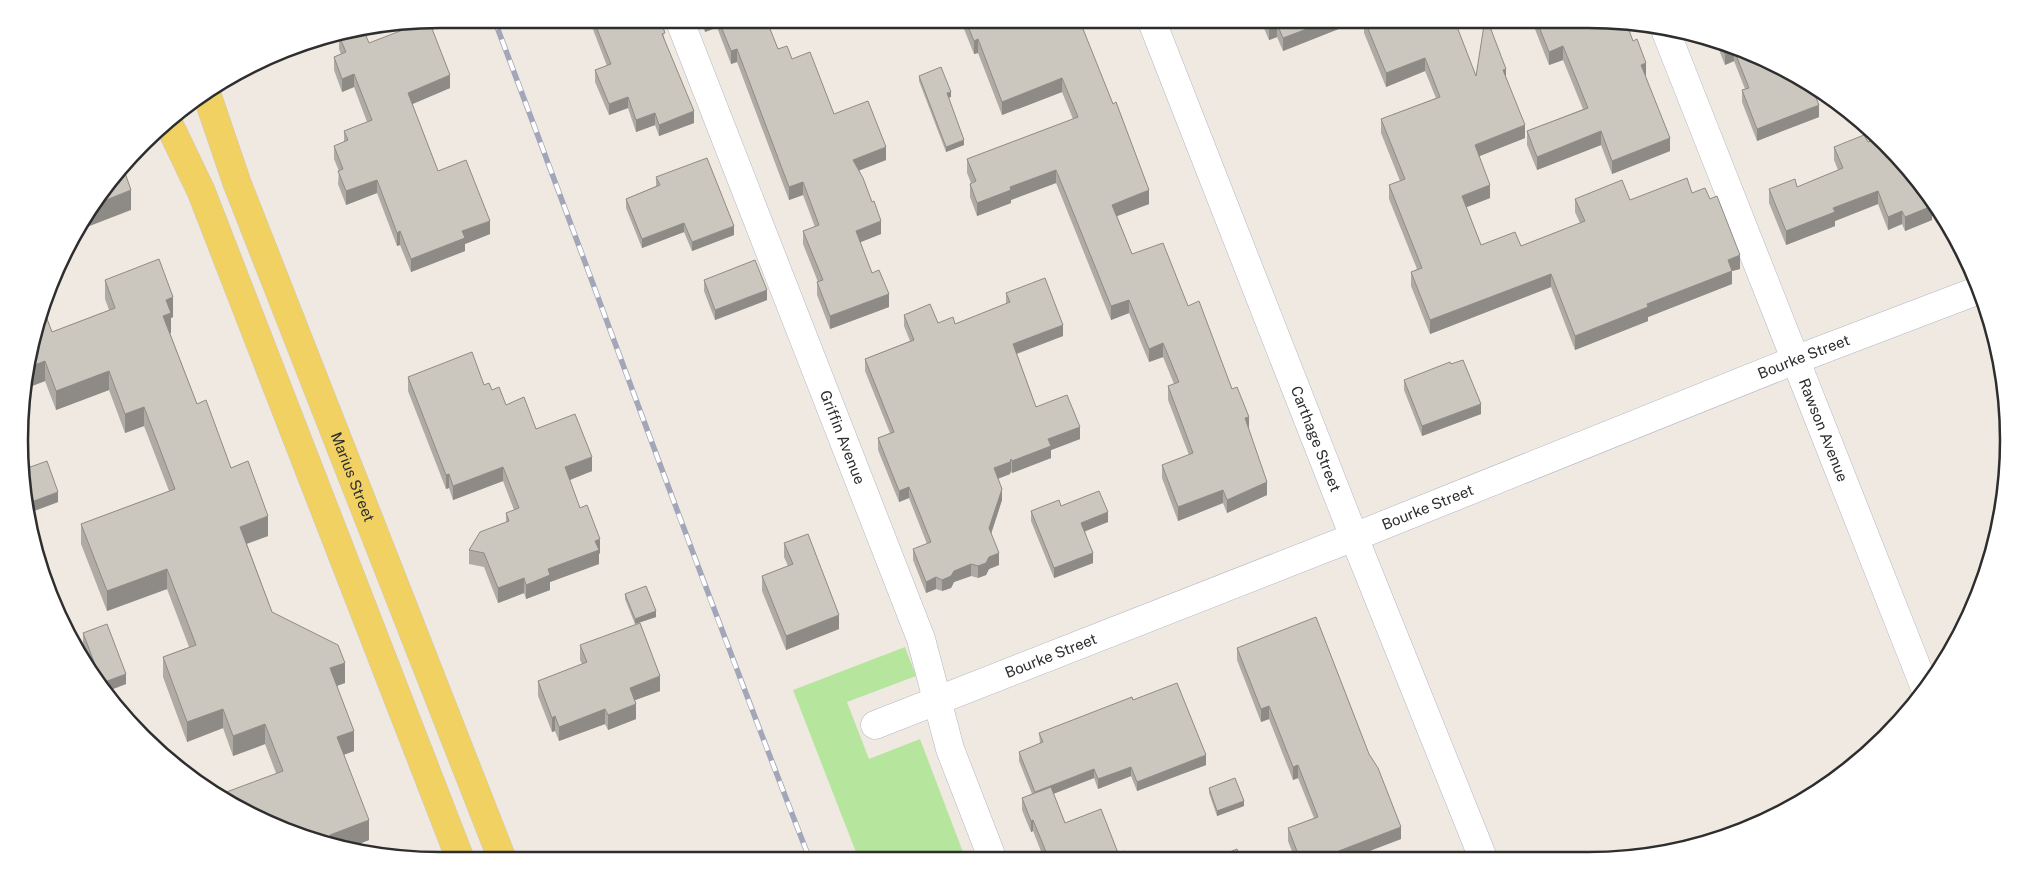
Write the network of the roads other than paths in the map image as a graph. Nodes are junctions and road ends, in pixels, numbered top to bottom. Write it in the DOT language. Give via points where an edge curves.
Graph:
graph roads {
  1 [pos="682,27"];
  2 [pos="1154,27"];
  3 [pos="1667,35"];
  4 [pos="208,99"];
  5 [pos="171,128"];
  6 [pos="1973,292"];
  7 [pos="1795,360"];
  8 [pos="1354,537"];
  9 [pos="1922,681"];
  10 [pos="938,699"];
  11 [pos="875,725"];
  12 [pos="457,852"];
  13 [pos="499,852"];
  14 [pos="990,852"];
  15 [pos="1481,852"];
  1 -- 10 [label="street, Griffin Avenue" via="921,639"];
  2 -- 8 [label="street, Carthage Street"];
  3 -- 7 [label="street, Rawson Avenue"];
  4 -- 13 [label="main road, Marius Street" via="237,183"];
  5 -- 12 [label="main road" via="201,191"];
  6 -- 7 [label="street, Bourke Street"];
  7 -- 8 [label="street, Bourke Street"];
  7 -- 9 [label="street, Rawson Avenue"];
  8 -- 10 [label="street, Bourke Street"];
  8 -- 15 [label="street, Carthage Street"];
  10 -- 11 [label="street, Bourke Street"];
  10 -- 14 [label="street, Griffin Avenue" via="950,749"];
}
